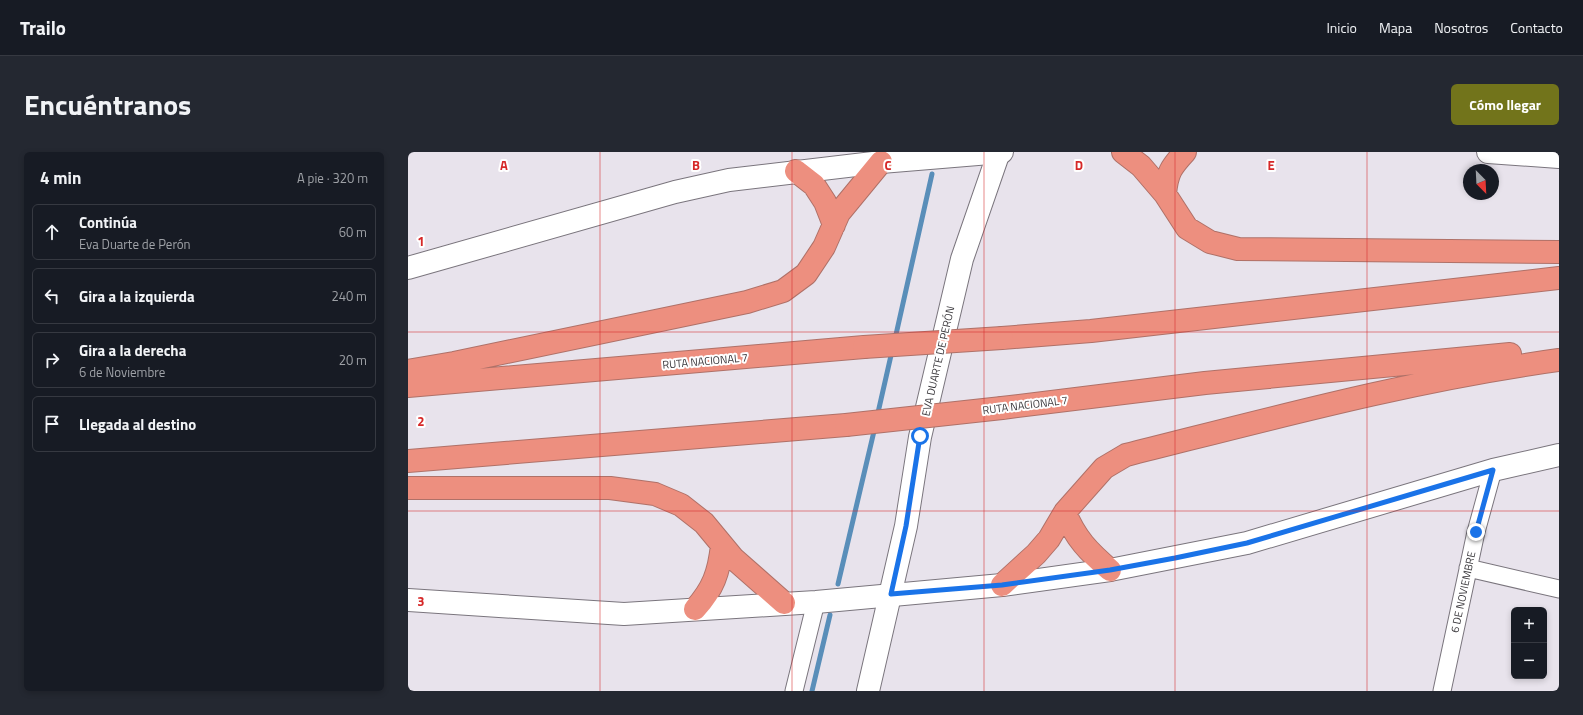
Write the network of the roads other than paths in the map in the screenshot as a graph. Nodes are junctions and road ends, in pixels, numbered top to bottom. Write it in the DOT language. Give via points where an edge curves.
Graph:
graph roads {
  1 [pos="999,152"];
  2 [pos="1002,152"];
  3 [pos="1123,152"];
  4 [pos="1185,152"];
  5 [pos="1488,152"];
  6 [pos="1559,157"];
  7 [pos="881,162"];
  8 [pos="796,171"];
  9 [pos="1165,194"];
  10 [pos="834,224"];
  11 [pos="1559,252"];
  12 [pos="408,268"];
  13 [pos="1559,278"];
  14 [pos="1559,349"];
  15 [pos="1559,360"];
  16 [pos="408,371"];
  17 [pos="408,386"];
  18 [pos="1559,455"];
  19 [pos="408,461"];
  20 [pos="1493,470"];
  21 [pos="408,488"];
  22 [pos="1065,512"];
  23 [pos="722,546"];
  24 [pos="1468,568"];
  25 [pos="1110,570"];
  26 [pos="1002,585"];
  27 [pos="1559,589"];
  28 [pos="891,594"];
  29 [pos="408,600"];
  30 [pos="816,602"];
  31 [pos="784,603"];
  32 [pos="695,609"];
  33 [pos="794,691"];
  34 [pos="868,691"];
  35 [pos="1442,691"];
  1 -- 2 [label="street"];
  1 -- 7 [label="street"];
  1 -- 28 [label="street, EVA DUARTE DE PERÓN" via="962,259 920,436 906,526"];
  3 -- 9 [label="highway" via="1141,166"];
  4 -- 9 [label="highway" via="1171,167"];
  5 -- 6 [label="street"];
  7 -- 8 [label="street"];
  7 -- 10 [label="highway" via="839,213"];
  8 -- 10 [label="highway" via="814,185 825,202"];
  8 -- 12 [label="street" via="729,180 675,192"];
  9 -- 11 [label="highway" via="1187,228 1210,242 1238,249"];
  10 -- 16 [label="highway" via="824,247 806,274 783,291 747,302"];
  13 -- 17 [label="highway, RUTA NACIONAL 7, bridge" via="1092,331 864,347"];
  14 -- 19 [label="highway, RUTA NACIONAL 7, bridge" via="1205,383 846,425"];
  15 -- 22 [label="highway" via="1436,380 1344,400 1126,455 1104,468"];
  18 -- 20 [label="street"];
  20 -- 24 [label="street, 6 DE NOVIEMBRE"];
  20 -- 25 [label="street" via="1247,543"];
  21 -- 23 [label="highway" via="610,488 655,494 681,505 704,523"];
  22 -- 25 [label="highway" via="1072,530 1086,549"];
  22 -- 26 [label="highway" via="1049,539"];
  23 -- 31 [label="highway"];
  23 -- 32 [label="highway" via="720,568 709,594"];
  24 -- 27 [label="street"];
  24 -- 35 [label="street, 6 DE NOVIEMBRE"];
  25 -- 26 [label="street"];
  26 -- 28 [label="street"];
  28 -- 30 [label="street"];
  28 -- 34 [label="street, EVA DUARTE DE PERÓN"];
  29 -- 32 [label="street" via="624,614"];
  30 -- 31 [label="street"];
  30 -- 33 [label="street"];
  31 -- 32 [label="street"];
}
